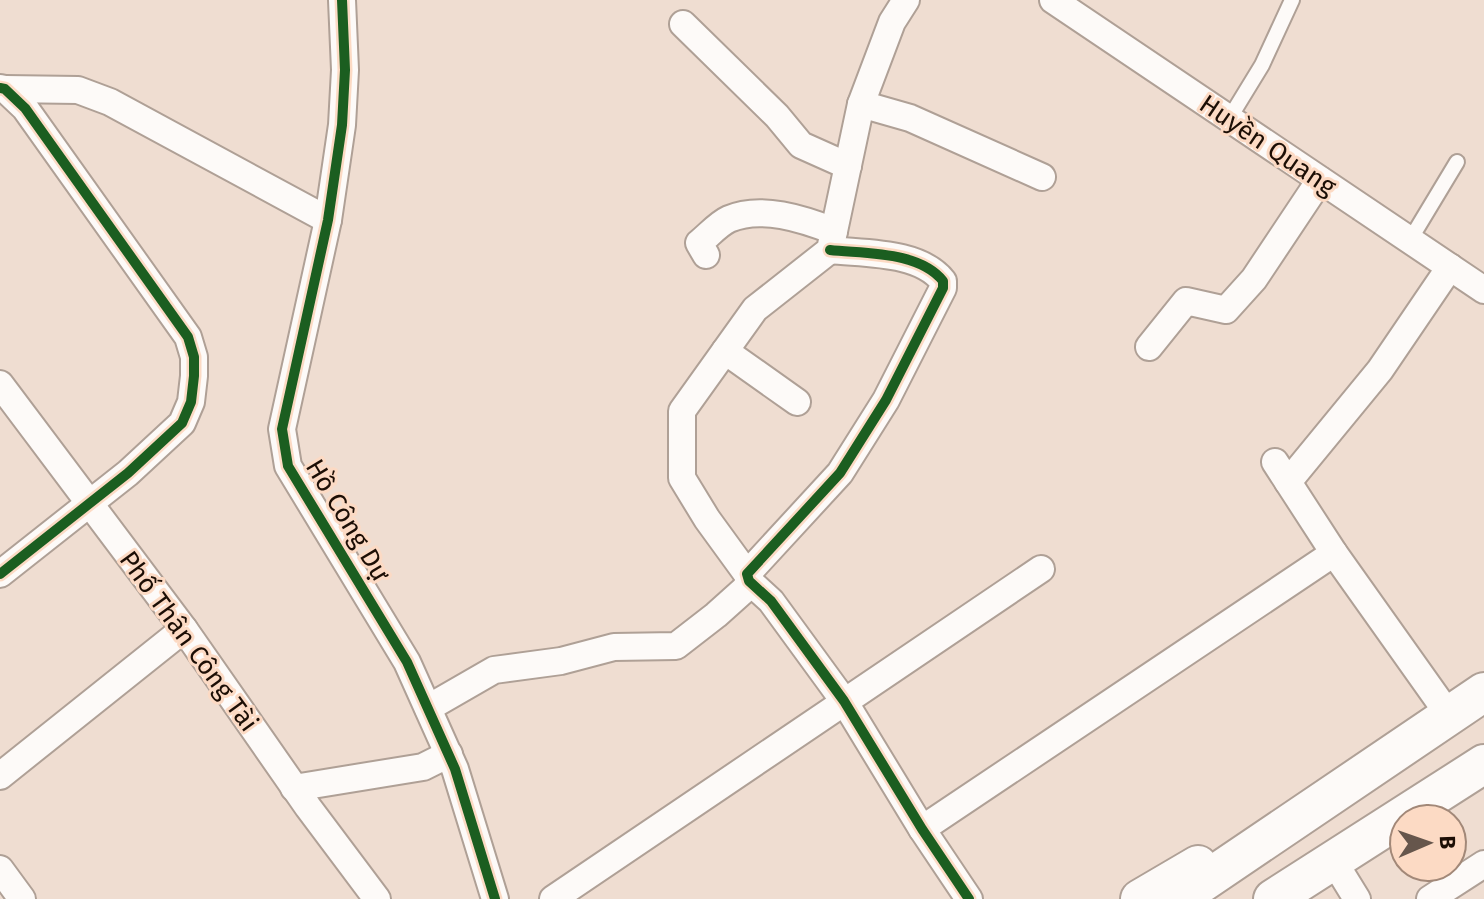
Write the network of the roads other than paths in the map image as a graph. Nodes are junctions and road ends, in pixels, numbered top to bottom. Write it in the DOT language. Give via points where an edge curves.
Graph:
graph roads {
  1 [pos="342,0"];
  2 [pos="906,0"];
  3 [pos="1053,0"];
  4 [pos="1292,0"];
  5 [pos="683,24"];
  6 [pos="3,89"];
  7 [pos="861,104"];
  8 [pos="1229,119"];
  9 [pos="1457,162"];
  10 [pos="848,166"];
  11 [pos="1042,177"];
  12 [pos="1320,180"];
  13 [pos="328,220"];
  14 [pos="832,240"];
  15 [pos="1410,240"];
  16 [pos="706,255"];
  17 [pos="1450,267"];
  18 [pos="1484,290"];
  19 [pos="1149,347"];
  20 [pos="725,351"];
  21 [pos="0,384"];
  22 [pos="797,402"];
  23 [pos="90,504"];
  24 [pos="1334,553"];
  25 [pos="1041,569"];
  26 [pos="0,574"];
  27 [pos="748,577"];
  28 [pos="184,629"];
  29 [pos="1484,692"];
  30 [pos="844,701"];
  31 [pos="428,708"];
  32 [pos="1449,715"];
  33 [pos="1417,735"];
  34 [pos="449,754"];
  35 [pos="1481,774"];
  36 [pos="0,776"];
  37 [pos="294,788"];
  38 [pos="922,829"];
  39 [pos="1333,860"];
  40 [pos="1484,864"];
  41 [pos="0,869"];
  42 [pos="1284,895"];
  43 [pos="22,899"];
  44 [pos="377,899"];
  45 [pos="495,899"];
  46 [pos="553,899"];
  47 [pos="969,899"];
  48 [pos="1140,899"];
  49 [pos="1178,899"];
  50 [pos="1357,899"];
  51 [pos="1430,899"];
  1 -- 13 [label="street, Hồ Công Dự" via="342,125"];
  2 -- 7 [label="street" via="892,22"];
  3 -- 8 [label="street, Huyền Quang"];
  4 -- 8 [label="lane"];
  5 -- 10 [label="street" via="801,145"];
  6 -- 13 [label="street" via="78,90 110,102"];
  6 -- 23 [label="street" via="25,108 188,337 194,357 191,402 182,423"];
  7 -- 10 [label="street"];
  7 -- 11 [label="street" via="910,118"];
  8 -- 12 [label="street, Huyền Quang"];
  9 -- 15 [label="lane"];
  10 -- 14 [label="street"];
  12 -- 15 [label="street, Huyền Quang"];
  12 -- 19 [label="street" via="1254,279 1226,310 1186,301"];
  13 -- 31 [label="street, Hồ Công Dự" via="282,429 288,466 407,662"];
  14 -- 16 [label="street" via="801,219 752,214 727,220 699,243"];
  14 -- 20 [label="street" via="755,309"];
  14 -- 27 [label="street" via="919,263 938,274 943,288 886,400 840,473"];
  15 -- 17 [label="street, Huyền Quang"];
  17 -- 18 [label="street, Huyền Quang"];
  17 -- 24 [label="street" via="1380,370 1282,472"];
  20 -- 22 [label="street"];
  20 -- 27 [label="street" via="682,411 682,478"];
  21 -- 23 [label="street, Phố Thân Công Tài"];
  23 -- 26 [label="street"];
  23 -- 28 [label="street, Phố Thân Công Tài"];
  24 -- 32 [label="street"];
  24 -- 38 [label="street"];
  25 -- 30 [label="street"];
  27 -- 30 [label="street"];
  27 -- 31 [label="street" via="745,589 676,646 614,647 494,670"];
  28 -- 36 [label="street"];
  28 -- 37 [label="street, Phố Thân Công Tài"];
  29 -- 32 [label="main road"];
  30 -- 38 [label="street"];
  30 -- 46 [label="street"];
  31 -- 34 [label="street, Hồ Công Dự"];
  32 -- 33 [label="main road"];
  33 -- 48 [label="main road"];
  33 -- 49 [label="main road"];
  34 -- 37 [label="street" via="423,767"];
  34 -- 45 [label="street, Hồ Công Dự"];
  35 -- 39 [label="main road"];
  37 -- 44 [label="street, Phố Thân Công Tài"];
  38 -- 47 [label="street"];
  39 -- 42 [label="main road"];
  39 -- 50 [label="street"];
  40 -- 51 [label="street"];
  41 -- 43 [label="street"];
}
